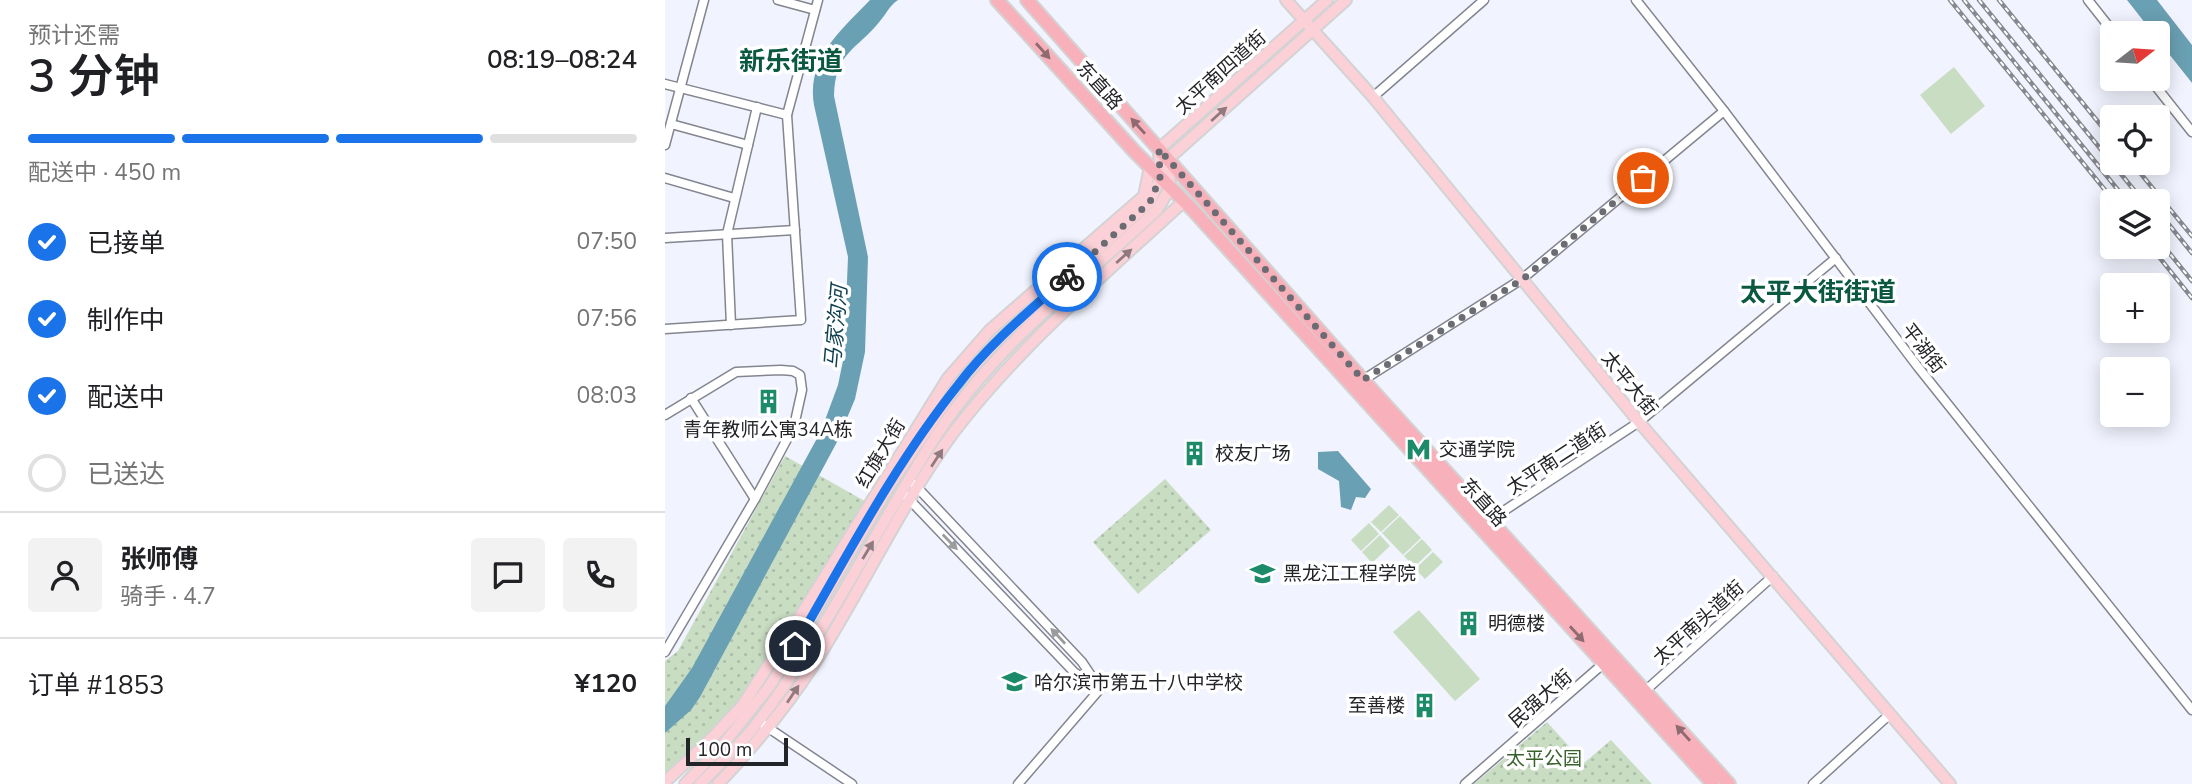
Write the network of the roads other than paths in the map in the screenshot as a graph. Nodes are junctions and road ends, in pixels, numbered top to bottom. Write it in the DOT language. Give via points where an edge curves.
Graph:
graph roads {
  1 [pos="704,0"];
  2 [pos="778,0"];
  3 [pos="818,0"];
  4 [pos="997,0"];
  5 [pos="1027,0"];
  6 [pos="1286,0"];
  7 [pos="1327,0"];
  8 [pos="1346,0"];
  9 [pos="1484,0"];
  10 [pos="1636,0"];
  11 [pos="2088,0"];
  12 [pos="815,10"];
  13 [pos="1304,20"];
  14 [pos="2105,21"];
  15 [pos="1313,30"];
  16 [pos="665,84"];
  17 [pos="681,88"];
  18 [pos="2160,91"];
  19 [pos="1373,97"];
  20 [pos="757,107"];
  21 [pos="1724,111"];
  22 [pos="787,115"];
  23 [pos="671,124"];
  24 [pos="2192,132"];
  25 [pos="665,145"];
  26 [pos="748,145"];
  27 [pos="1163,154"];
  28 [pos="1150,167"];
  29 [pos="665,178"];
  30 [pos="1160,178"];
  31 [pos="1170,188"];
  32 [pos="734,198"];
  33 [pos="1184,201"];
  34 [pos="1154,206"];
  35 [pos="795,230"];
  36 [pos="727,234"];
  37 [pos="665,238"];
  38 [pos="1836,258"];
  39 [pos="1523,279"];
  40 [pos="731,325"];
  41 [pos="665,329"];
  42 [pos="1363,380"];
  43 [pos="691,398"];
  44 [pos="665,415"];
  45 [pos="1639,422"];
  46 [pos="914,484"];
  47 [pos="907,497"];
  48 [pos="755,499"];
  49 [pos="1490,520"];
  50 [pos="1773,576"];
  51 [pos="666,649"];
  52 [pos="1604,663"];
  53 [pos="1100,689"];
  54 [pos="1645,691"];
  55 [pos="2192,710"];
  56 [pos="1890,714"];
  57 [pos="764,725"];
  58 [pos="665,782"];
  59 [pos="685,784"];
  60 [pos="700,784"];
  61 [pos="718,784"];
  62 [pos="852,784"];
  63 [pos="1018,784"];
  64 [pos="1465,784"];
  65 [pos="1713,784"];
  66 [pos="1729,784"];
  67 [pos="1813,784"];
  68 [pos="1950,784"];
  1 -- 17 [label="street"];
  2 -- 12 [label="street"];
  3 -- 12 [label="street"];
  4 -- 28 [label="highway, 东直路, one-way"];
  27 -- 5 [label="highway, 东直路, one-way"];
  6 -- 13 [label="main road, 太平大街"];
  7 -- 13 [label="main road, 太平南四道街"];
  8 -- 15 [label="main road, 太平南四道街"];
  9 -- 19 [label="street"];
  10 -- 21 [label="street, 平湖街"];
  11 -- 14 [label="street"];
  12 -- 22 [label="street"];
  13 -- 15 [label="main road, 太平大街"];
  13 -- 27 [label="main road, 太平南四道街"];
  15 -- 19 [label="main road, 太平大街"];
  27 -- 15 [label="main road, 太平南四道街, one-way"];
  16 -- 17 [label="street"];
  17 -- 20 [label="street"];
  17 -- 23 [label="street"];
  18 -- 24 [label="street"];
  19 -- 39 [label="main road, 太平大街"];
  20 -- 22 [label="street"];
  20 -- 26 [label="street"];
  21 -- 38 [label="street, 平湖街"];
  21 -- 39 [label="street"];
  22 -- 35 [label="street"];
  23 -- 25 [label="street"];
  23 -- 26 [label="street"];
  26 -- 32 [label="street"];
  27 -- 30 [label="main road"];
  27 -- 31 [label="main road"];
  27 -- 42 [label="highway, 东直路"];
  28 -- 30 [label="highway, 东直路"];
  28 -- 58 [label="main road, 红旗大街" via="1143,196 990,330 948,378 742,706"];
  29 -- 32 [label="street"];
  30 -- 31 [label="highway, 东直路"];
  30 -- 34 [label="main road"];
  31 -- 33 [label="highway, 东直路"];
  31 -- 34 [label="main road"];
  32 -- 36 [label="street"];
  46 -- 33 [label="main road, 红旗大街, one-way" via="1016,358"];
  33 -- 52 [label="highway, 东直路, one-way"];
  34 -- 46 [label="main road, 红旗大街" via="1010,345 953,413"];
  34 -- 59 [label="main road, 红旗大街" via="1000,338 958,384 890,485 769,687"];
  35 -- 36 [label="street"];
  35 -- 40 [label="street" via="801,320"];
  36 -- 37 [label="street"];
  36 -- 40 [label="street"];
  38 -- 45 [label="street, 太平南二道街"];
  38 -- 55 [label="street, 平湖街"];
  39 -- 42 [label="street"];
  39 -- 45 [label="main road, 太平大街"];
  40 -- 41 [label="street"];
  42 -- 49 [label="highway, 东直路"];
  43 -- 44 [label="street"];
  43 -- 48 [label="street"];
  43 -- 48 [label="street" via="736,372 781,370 800,375 802,390 794,426"];
  45 -- 49 [label="street, 太平南二道街"];
  45 -- 50 [label="main road, 太平大街"];
  46 -- 47 [label="main road, 红旗大街"];
  53 -- 46 [label="street, one-way" via="1082,662"];
  47 -- 53 [label="street, one-way" via="1074,672"];
  57 -- 47 [label="main road, 红旗大街, one-way"];
  48 -- 51 [label="street"];
  49 -- 54 [label="highway, 东直路"];
  50 -- 54 [label="street, 太平南头道街"];
  50 -- 56 [label="main road, 太平大街"];
  52 -- 64 [label="street, 民强大街"];
  52 -- 65 [label="highway, 东直路"];
  53 -- 63 [label="street"];
  66 -- 54 [label="highway, 东直路, one-way"];
  56 -- 67 [label="street"];
  56 -- 68 [label="main road, 太平大街"];
  57 -- 60 [label="main road, 红旗大街"];
  57 -- 61 [label="main road, 红旗大街"];
  57 -- 62 [label="street"];
}
